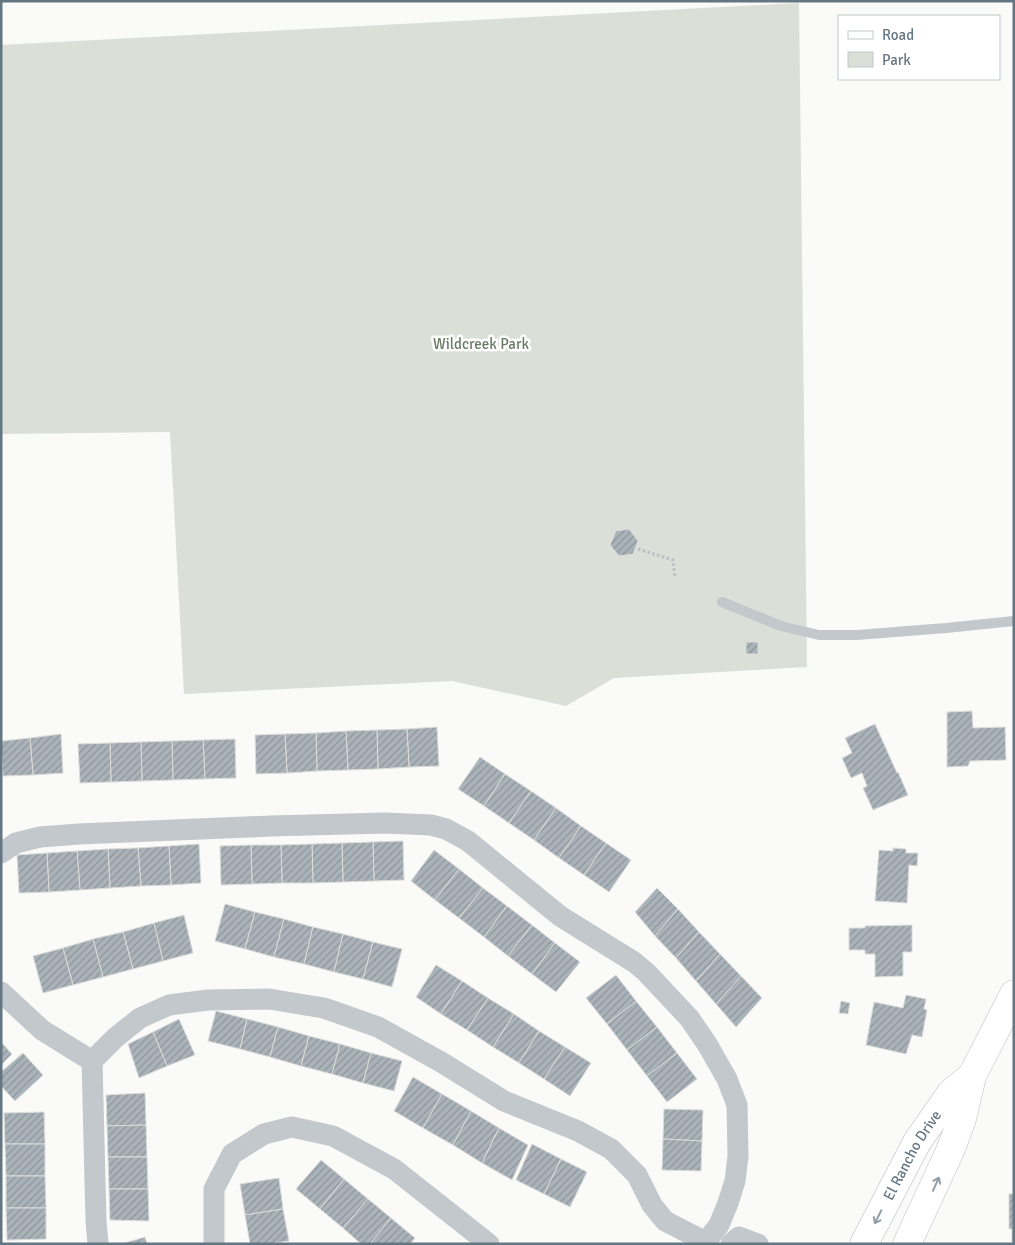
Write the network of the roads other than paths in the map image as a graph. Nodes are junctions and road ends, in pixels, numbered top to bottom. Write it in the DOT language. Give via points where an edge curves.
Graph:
graph roads {
  1 [pos="722,602"];
  2 [pos="1014,621"];
  3 [pos="1,853"];
  4 [pos="1,992"];
  5 [pos="1014,994"];
  6 [pos="1008,1018"];
  7 [pos="92,1061"];
  8 [pos="972,1076"];
  9 [pos="707,1243"];
  10 [pos="98,1244"];
  11 [pos="214,1244"];
  12 [pos="489,1244"];
  13 [pos="731,1244"];
  14 [pos="758,1244"];
  15 [pos="864,1244"];
  16 [pos="907,1244"];
  1 -- 2 [label="lane" via="781,626 819,635 857,635"];
  3 -- 9 [label="street" via="16,843 40,837 78,834 385,823 432,825 454,833 560,916 646,972 690,1019 707,1044 737,1104 738,1156 728,1203"];
  4 -- 7 [label="street" via="42,1030"];
  5 -- 6 [label="main road, El Rancho Drive"];
  6 -- 8 [label="main road, El Rancho Drive"];
  7 -- 9 [label="street" via="140,1018 169,1005 208,1000 269,999 324,1008 378,1027 504,1101 578,1131 611,1149 638,1175 652,1205 665,1221"];
  7 -- 10 [label="street"];
  8 -- 15 [label="main road, El Rancho Drive, one-way" via="950,1093 917,1142"];
  16 -- 8 [label="main road, El Rancho Drive, one-way" via="950,1151 962,1119"];
  11 -- 12 [label="street" via="214,1189 232,1154 264,1134 292,1127 333,1136 394,1169"];
  13 -- 14 [label="street" via="739,1237"];
}
